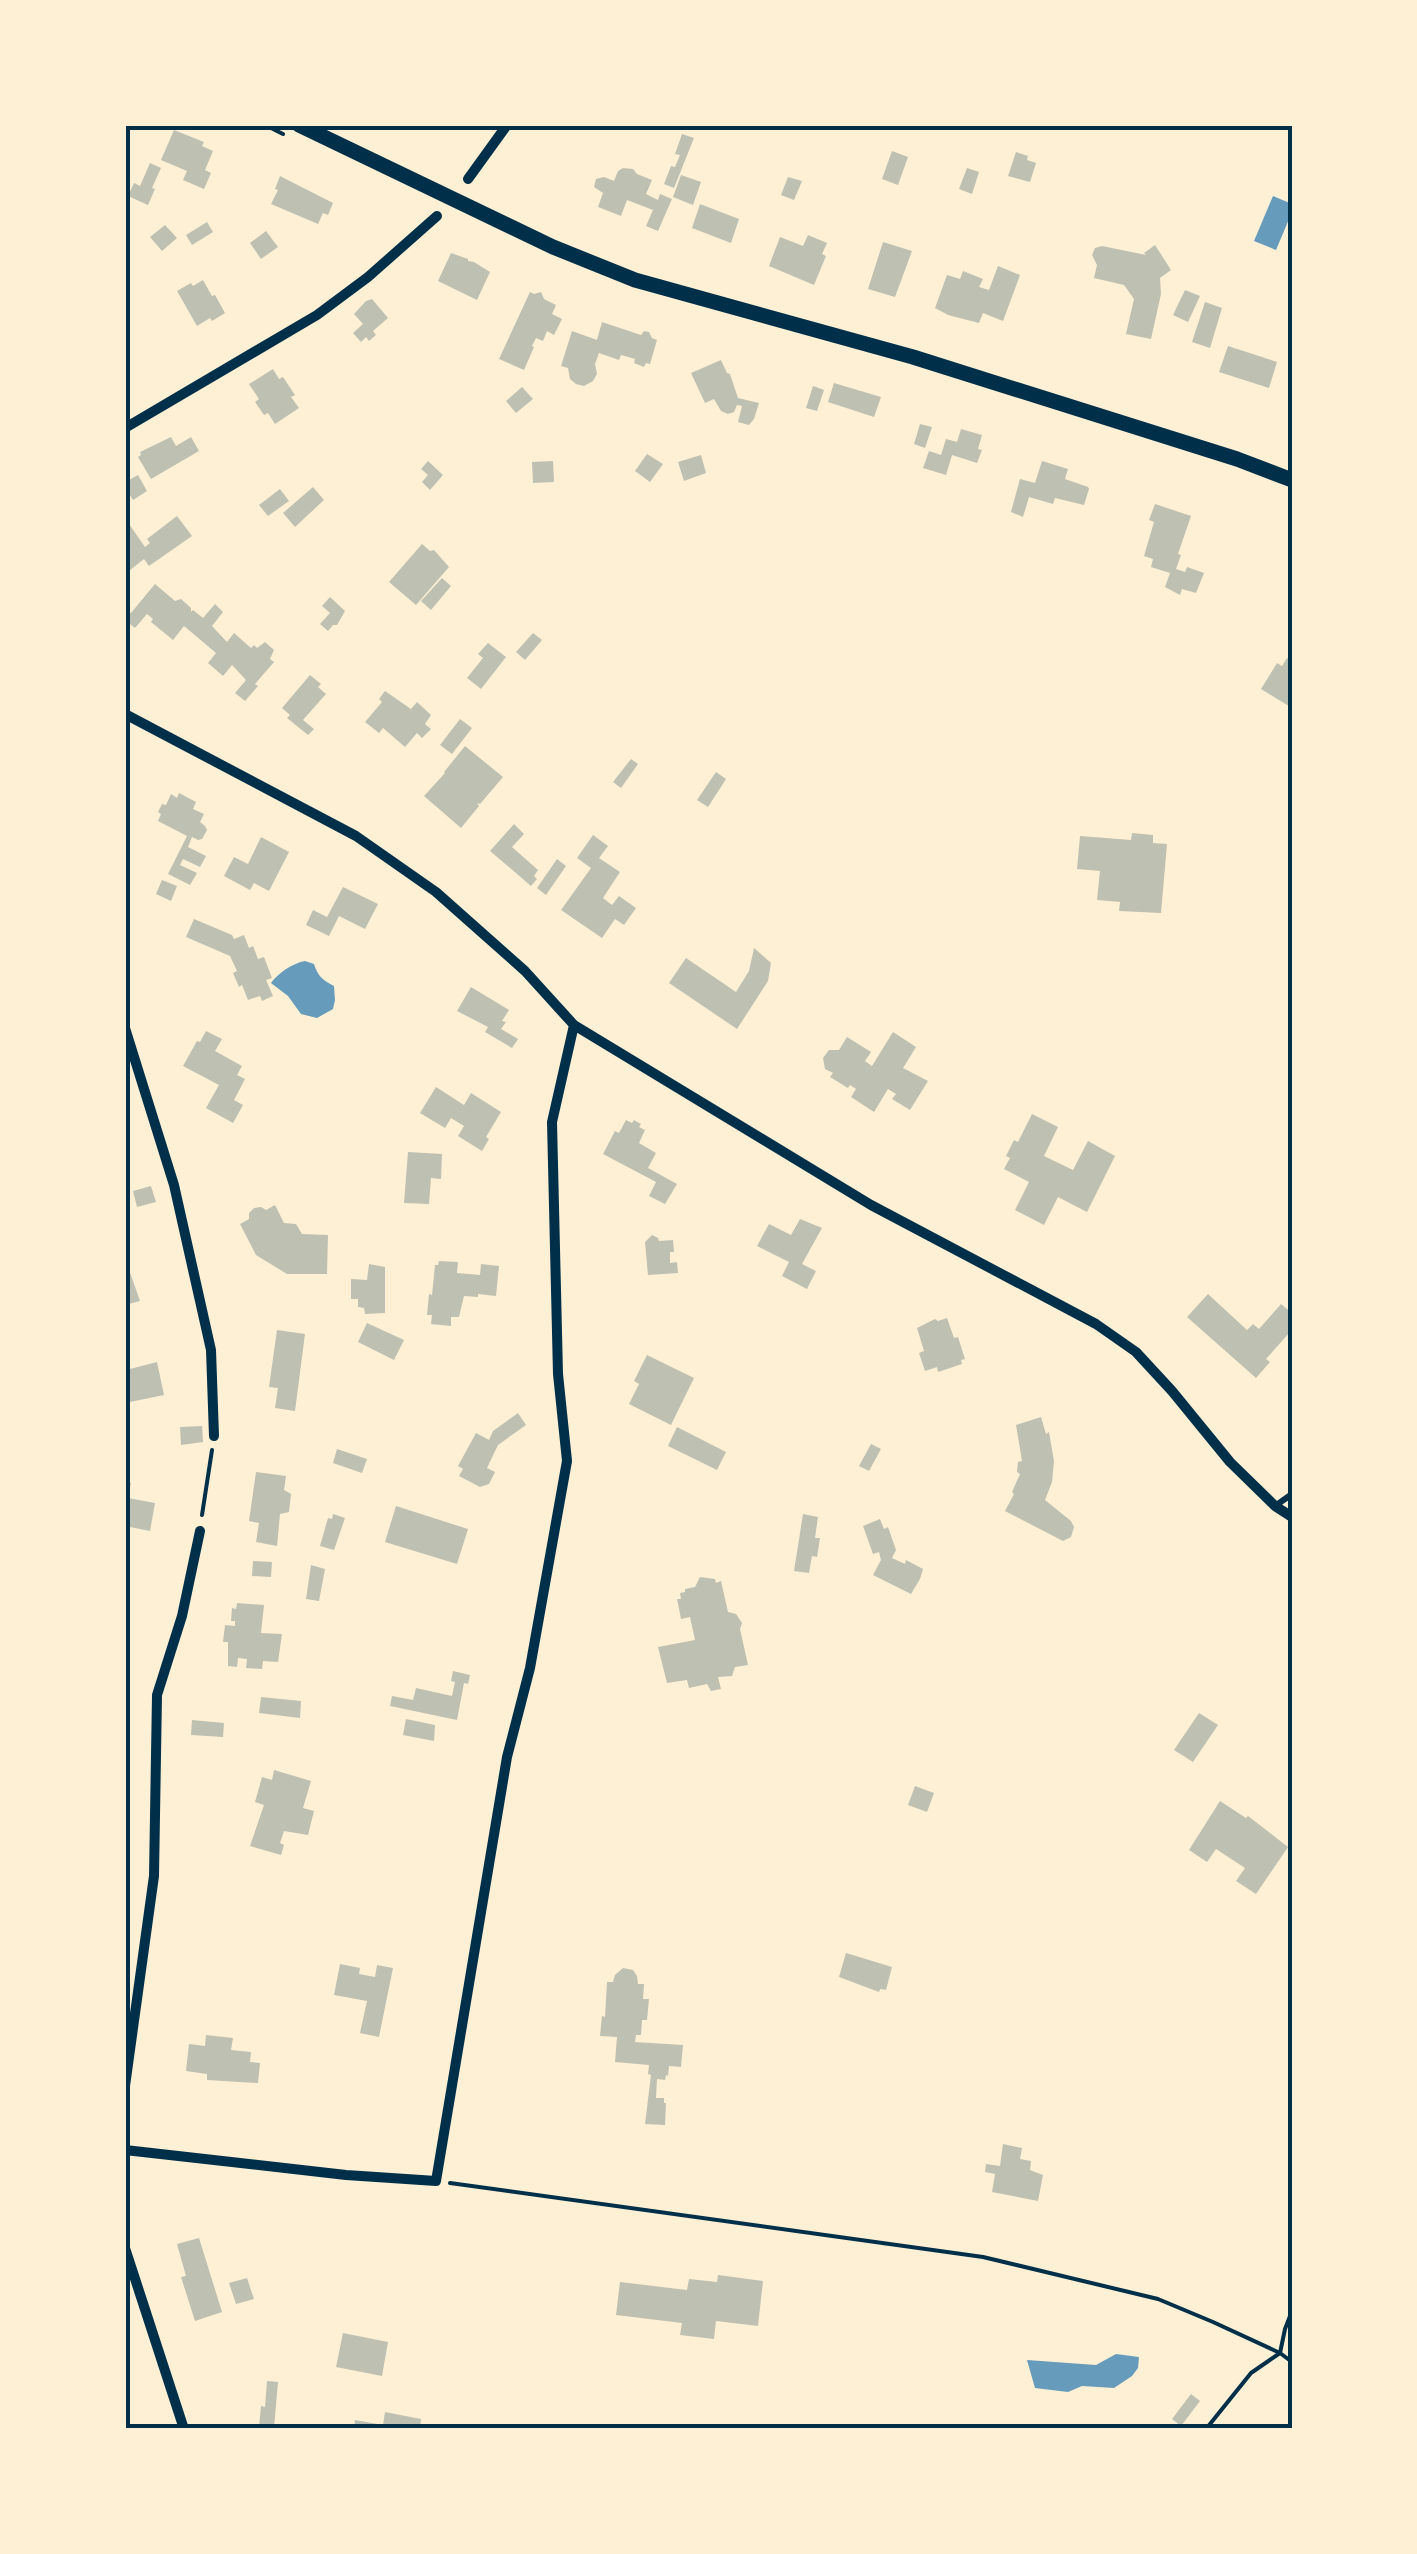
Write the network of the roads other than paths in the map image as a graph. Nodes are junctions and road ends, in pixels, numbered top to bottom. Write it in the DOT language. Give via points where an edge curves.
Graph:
graph roads {
  1 [pos="299,125"];
  2 [pos="506,125"];
  3 [pos="468,179"];
  4 [pos="436,216"];
  5 [pos="125,428"];
  6 [pos="1292,480"];
  7 [pos="125,714"];
  8 [pos="574,1026"];
  9 [pos="125,1028"];
  10 [pos="214,1436"];
  11 [pos="1292,1494"];
  12 [pos="1275,1506"];
  13 [pos="1292,1516"];
  14 [pos="200,1531"];
  15 [pos="125,2086"];
  16 [pos="125,2150"];
  17 [pos="125,2248"];
  18 [pos="184,2429"];
  1 -- 6 [label="main road" via="635,280 913,357"];
  2 -- 3 [label="street"];
  4 -- 5 [label="street" via="316,315"];
  7 -- 8 [label="street" via="356,836 436,892"];
  8 -- 12 [label="street" via="871,1205 1096,1324 1136,1352"];
  8 -- 16 [label="street" via="552,1122 558,1374 567,1461 508,1757 436,2181"];
  9 -- 10 [label="street" via="174,1185 211,1350"];
  11 -- 12 [label="lane"];
  12 -- 13 [label="street"];
  14 -- 15 [label="street" via="157,1695 154,1876"];
  17 -- 18 [label="street"];
}
